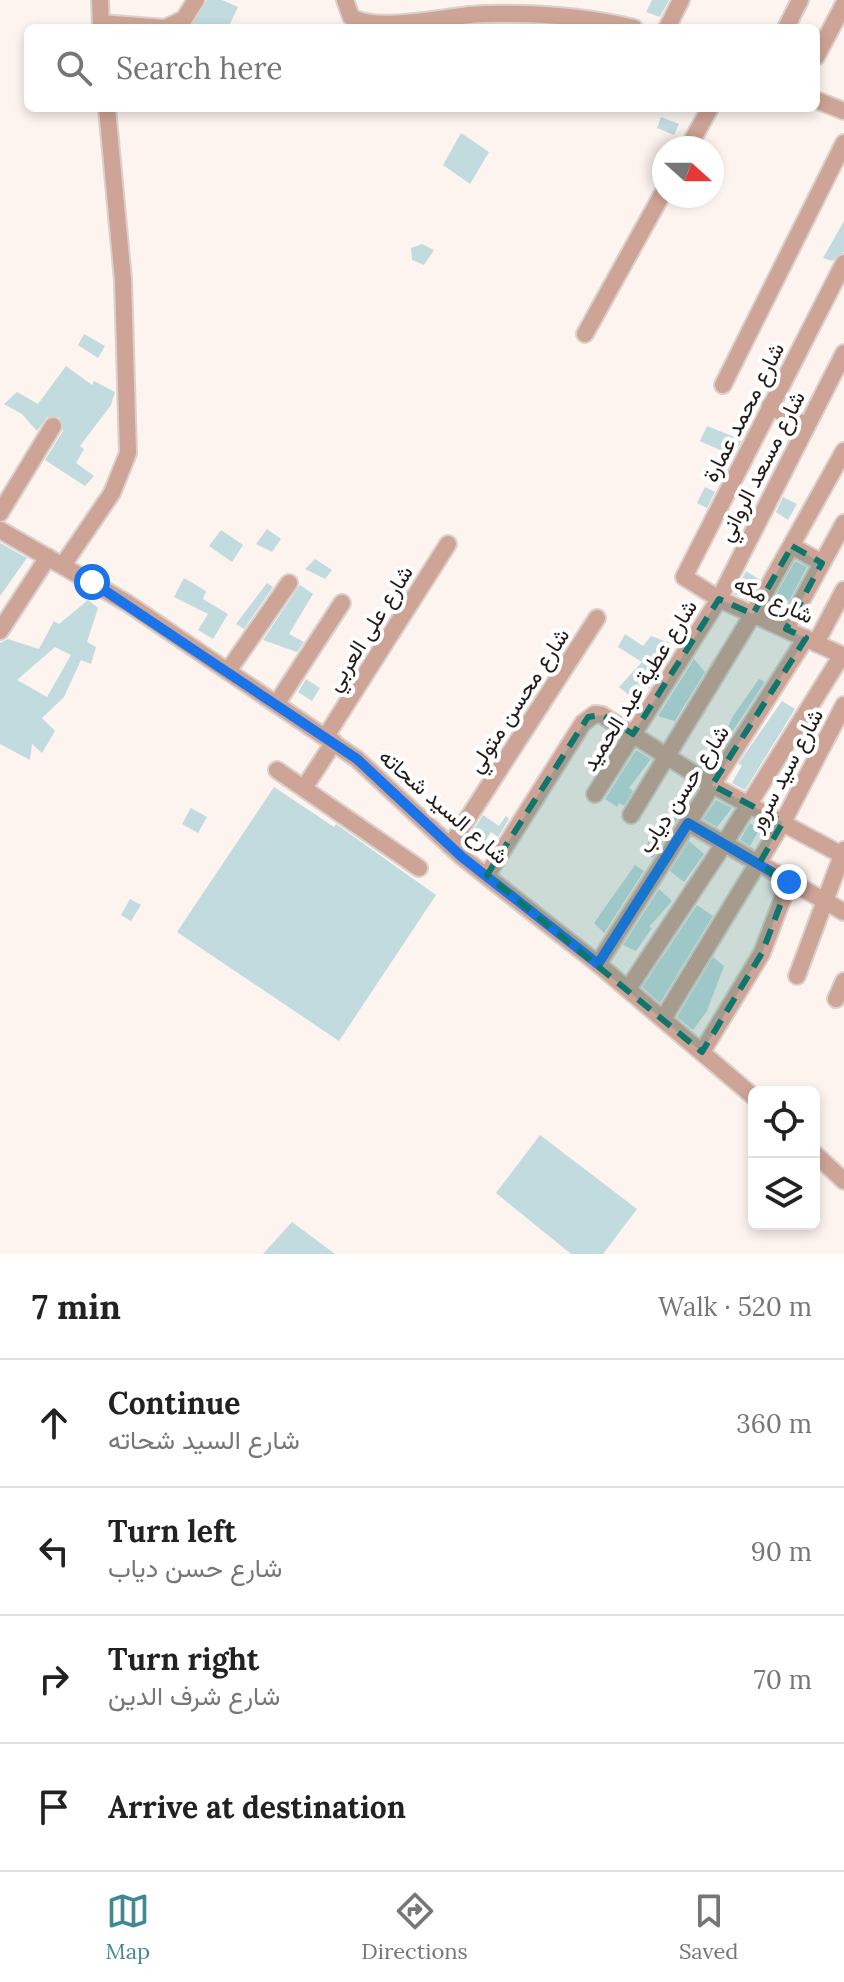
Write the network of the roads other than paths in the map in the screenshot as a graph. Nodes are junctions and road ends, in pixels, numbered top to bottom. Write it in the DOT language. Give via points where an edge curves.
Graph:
graph roads {
  1 [pos="100,0"];
  2 [pos="196,0"];
  3 [pos="345,0"];
  4 [pos="681,0"];
  5 [pos="800,0"];
  6 [pos="844,4"];
  7 [pos="101,24"];
  8 [pos="173,24"];
  9 [pos="593,24"];
  10 [pos="669,24"];
  11 [pos="788,24"];
  12 [pos="820,49"];
  13 [pos="820,102"];
  14 [pos="844,111"];
  15 [pos="107,112"];
  16 [pos="708,112"];
  17 [pos="695,136"];
  18 [pos="844,143"];
  19 [pos="655,208"];
  20 [pos="844,263"];
  21 [pos="585,334"];
  22 [pos="844,353"];
  23 [pos="723,385"];
  24 [pos="770,406"];
  25 [pos="805,425"];
  26 [pos="53,426"];
  27 [pos="844,451"];
  28 [pos="0,513"];
  29 [pos="844,523"];
  30 [pos="0,530"];
  31 [pos="448,544"];
  32 [pos="792,546"];
  33 [pos="56,561"];
  34 [pos="822,563"];
  35 [pos="686,581"];
  36 [pos="289,583"];
  37 [pos="844,590"];
  38 [pos="719,599"];
  39 [pos="342,603"];
  40 [pos="753,614"];
  41 [pos="597,618"];
  42 [pos="786,629"];
  43 [pos="0,631"];
  44 [pos="811,641"];
  45 [pos="843,655"];
  46 [pos="228,671"];
  47 [pos="277,703"];
  48 [pos="844,705"];
  49 [pos="633,734"];
  50 [pos="330,739"];
  51 [pos="667,757"];
  52 [pos="277,770"];
  53 [pos="712,785"];
  54 [pos="304,788"];
  55 [pos="595,794"];
  56 [pos="748,806"];
  57 [pos="631,815"];
  58 [pos="783,822"];
  59 [pos="688,823"];
  60 [pos="724,844"];
  61 [pos="450,846"];
  62 [pos="843,853"];
  63 [pos="759,864"];
  64 [pos="419,868"];
  65 [pos="487,875"];
  66 [pos="789,882"];
  67 [pos="825,901"];
  68 [pos="844,912"];
  69 [pos="598,964"];
  70 [pos="797,976"];
  71 [pos="844,981"];
  72 [pos="628,989"];
  73 [pos="836,999"];
  74 [pos="663,1019"];
  75 [pos="702,1052"];
  76 [pos="748,1092"];
  77 [pos="819,1158"];
  78 [pos="844,1181"];
  1 -- 7 [label="street"];
  2 -- 8 [label="street" via="184,19"];
  3 -- 9 [label="street" via="358,21 489,14"];
  4 -- 10 [label="street"];
  5 -- 11 [label="street"];
  6 -- 12 [label="street"];
  13 -- 14 [label="street"];
  15 -- 33 [label="street" via="123,280 128,453 112,493"];
  16 -- 17 [label="street"];
  18 -- 23 [label="street"];
  19 -- 21 [label="street"];
  20 -- 24 [label="street, شارع محمد عمارة"];
  22 -- 25 [label="street, شارع مسعد الرواني"];
  24 -- 25 [label="street"];
  24 -- 35 [label="street, شارع محمد عمارة" via="684,575"];
  25 -- 38 [label="street, شارع مسعد الرواني"];
  26 -- 28 [label="street"];
  27 -- 32 [label="street"];
  29 -- 34 [label="street"];
  30 -- 33 [label="street, شارع السيد شحاته"];
  31 -- 50 [label="street, شارع على العربي"];
  32 -- 34 [label="street"];
  32 -- 40 [label="street"];
  33 -- 43 [label="street"];
  33 -- 46 [label="street, شارع السيد شحاته"];
  34 -- 42 [label="street"];
  35 -- 38 [label="street, شارع مكه"];
  36 -- 46 [label="street"];
  37 -- 44 [label="street, شارع حسن دياب"];
  38 -- 40 [label="street, شارع مكه"];
  38 -- 49 [label="street, شارع عطية عبد الحميد"];
  39 -- 47 [label="street"];
  40 -- 42 [label="street, شارع مكه"];
  40 -- 51 [label="street"];
  41 -- 61 [label="street, شارع محسن متولي"];
  42 -- 44 [label="street, شارع مكه"];
  44 -- 45 [label="street, شارع مكه"];
  44 -- 53 [label="street, شارع حسن دياب"];
  45 -- 56 [label="street"];
  46 -- 47 [label="street, شارع السيد شحاته"];
  47 -- 50 [label="street, شارع السيد شحاته"];
  48 -- 58 [label="street, شارع سيد سرور"];
  49 -- 51 [label="street"];
  49 -- 55 [label="street, شارع عطية عبد الحميد"];
  49 -- 65 [label="street" via="602,715 583,723"];
  50 -- 54 [label="street, شارع على العربي"];
  50 -- 61 [label="street, شارع السيد شحاته"];
  51 -- 53 [label="street"];
  51 -- 57 [label="street"];
  52 -- 54 [label="street"];
  53 -- 56 [label="street"];
  53 -- 59 [label="street, شارع حسن دياب"];
  54 -- 64 [label="street"];
  56 -- 58 [label="street"];
  56 -- 60 [label="street"];
  58 -- 62 [label="street"];
  58 -- 63 [label="street, شارع سيد سرور"];
  59 -- 60 [label="street"];
  59 -- 69 [label="street, شارع حسن دياب"];
  60 -- 63 [label="street"];
  60 -- 72 [label="street"];
  61 -- 65 [label="street, شارع السيد شحاته"];
  62 -- 67 [label="street"];
  63 -- 66 [label="street"];
  63 -- 74 [label="street, شارع سيد سرور"];
  65 -- 69 [label="street, شارع السيد شحاته"];
  66 -- 67 [label="street"];
  66 -- 75 [label="street" via="762,953"];
  67 -- 68 [label="street"];
  67 -- 70 [label="street"];
  69 -- 72 [label="street, شارع السيد شحاته"];
  71 -- 73 [label="street"];
  72 -- 74 [label="street, شارع السيد شحاته"];
  74 -- 75 [label="street, شارع السيد شحاته"];
  75 -- 76 [label="street, شارع السيد شحاته"];
  77 -- 78 [label="street"];
}
